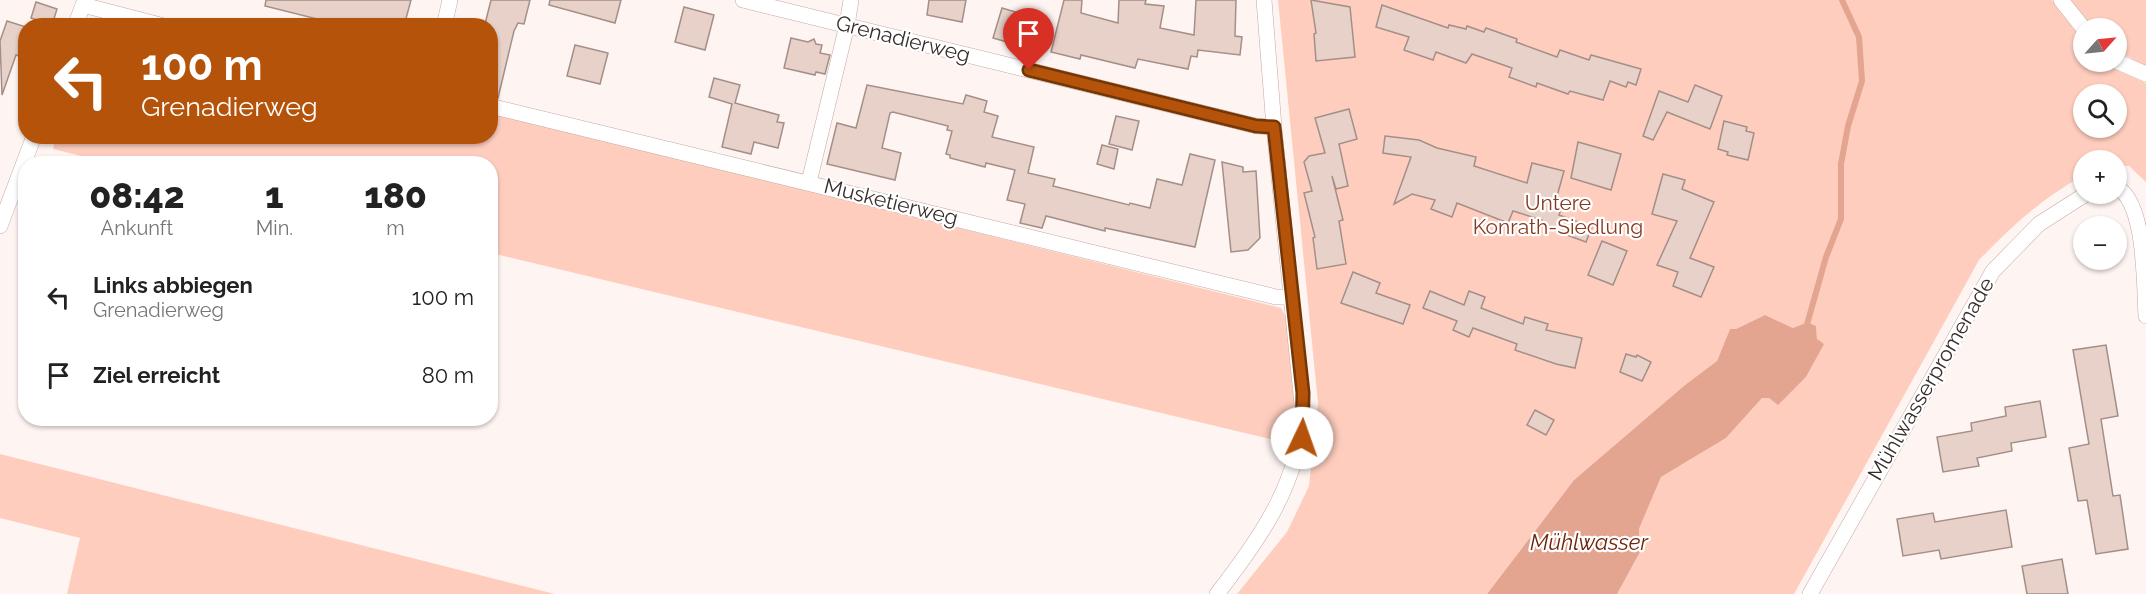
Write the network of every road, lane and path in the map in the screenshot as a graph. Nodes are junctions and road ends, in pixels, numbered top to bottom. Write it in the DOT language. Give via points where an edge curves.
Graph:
graph roads {
  1 [pos="450,0"];
  2 [pos="743,0"];
  3 [pos="850,0"];
  4 [pos="1264,0"];
  5 [pos="2061,0"];
  6 [pos="84,3"];
  7 [pos="78,18"];
  8 [pos="136,18"];
  9 [pos="446,18"];
  10 [pos="2075,18"];
  11 [pos="847,25"];
  12 [pos="2127,65"];
  13 [pos="2146,74"];
  14 [pos="498,108"];
  15 [pos="1274,127"];
  16 [pos="18,178"];
  17 [pos="809,182"];
  18 [pos="2127,197"];
  19 [pos="2073,202"];
  20 [pos="0,226"];
  21 [pos="1292,297"];
  22 [pos="2146,316"];
  23 [pos="1217,594"];
  24 [pos="1810,594"];
  1 -- 9 [label="street"];
  2 -- 11 [label="street, Grenadierweg"];
  3 -- 11 [label="street"];
  4 -- 15 [label="street"];
  5 -- 10 [label="street"];
  6 -- 7 [label="street"];
  6 -- 8 [label="street"];
  11 -- 15 [label="street, Grenadierweg" via="1245,124"];
  11 -- 17 [label="street"];
  12 -- 13 [label="street"];
  14 -- 17 [label="street, Musketierweg"];
  15 -- 21 [label="street"];
  16 -- 20 [label="street"];
  17 -- 21 [label="street, Musketierweg" via="1276,297"];
  18 -- 22 [label="street" via="2133,202 2139,221"];
  19 -- 24 [label="street, Mühlwasserpromenade" via="2039,224 1993,271"];
  21 -- 23 [label="street" via="1303,393 1302,438 1273,515"];
}
